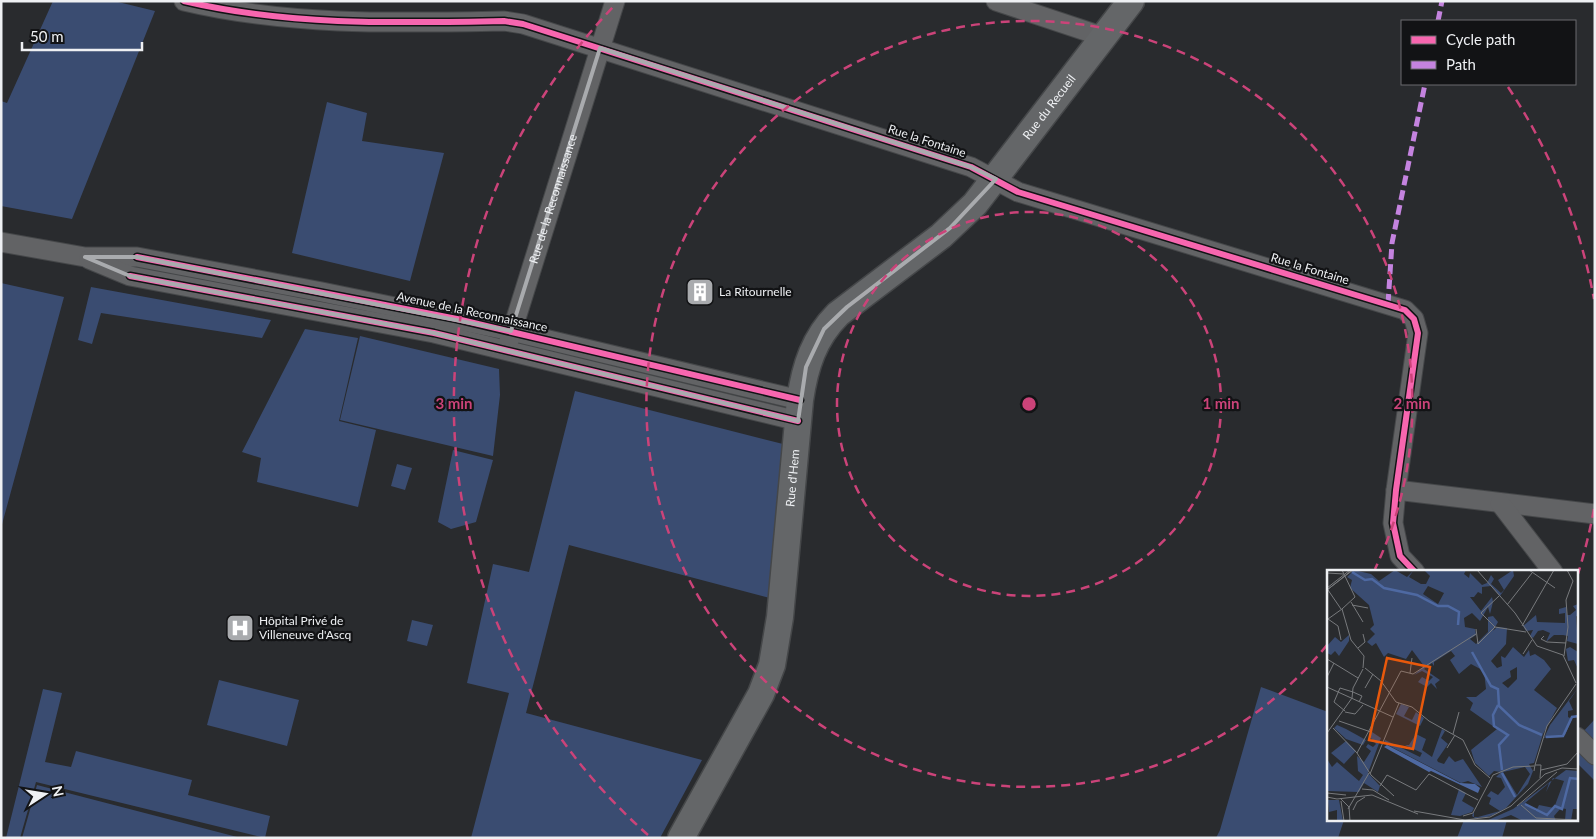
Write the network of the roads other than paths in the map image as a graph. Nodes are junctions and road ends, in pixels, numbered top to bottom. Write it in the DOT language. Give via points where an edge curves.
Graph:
graph roads {
  1 [pos="184,1"];
  2 [pos="614,1"];
  3 [pos="996,1"];
  4 [pos="1131,1"];
  5 [pos="1104,37"];
  6 [pos="600,48"];
  7 [pos="996,179"];
  8 [pos="1,242"];
  9 [pos="85,257"];
  10 [pos="511,331"];
  11 [pos="507,350"];
  12 [pos="799,410"];
  13 [pos="1396,490"];
  14 [pos="1500,502"];
  15 [pos="1595,514"];
  16 [pos="1413,570"];
  17 [pos="1551,570"];
  18 [pos="1578,738"];
  19 [pos="1595,755"];
  20 [pos="681,838"];
  1 -- 6 [label="street, Rue la Fontaine" via="318,22 513,22"];
  2 -- 6 [label="street, Rue de la Reconnaissance"];
  3 -- 5 [label="street"];
  4 -- 5 [label="street, Rue du Recueil"];
  5 -- 7 [label="street, Rue du Recueil"];
  6 -- 7 [label="street, Rue la Fontaine" via="971,167"];
  6 -- 10 [label="street, Rue de la Reconnaissance"];
  7 -- 12 [label="street, Rue d'Hem" via="950,228 831,322 809,358"];
  7 -- 13 [label="street, Rue la Fontaine" via="1018,192 1388,304 1410,314 1418,333"];
  8 -- 9 [label="street, Avenue de la Reconnaissance"];
  9 -- 10 [label="street, Avenue de la Reconnaissance" via="137,257"];
  9 -- 11 [label="street, Avenue de la Reconnaissance" via="130,276"];
  10 -- 11 [label="street, Rue de la Reconnaissance"];
  10 -- 12 [label="street, Avenue de la Reconnaissance"];
  11 -- 12 [label="street, Avenue de la Reconnaissance"];
  12 -- 20 [label="street, Rue d'Hem" via="780,616 772,665 761,694"];
  13 -- 14 [label="street"];
  13 -- 16 [label="street, Rue la Fontaine" via="1394,534 1400,556"];
  14 -- 15 [label="street"];
  14 -- 17 [label="street"];
  18 -- 19 [label="street"];
}
